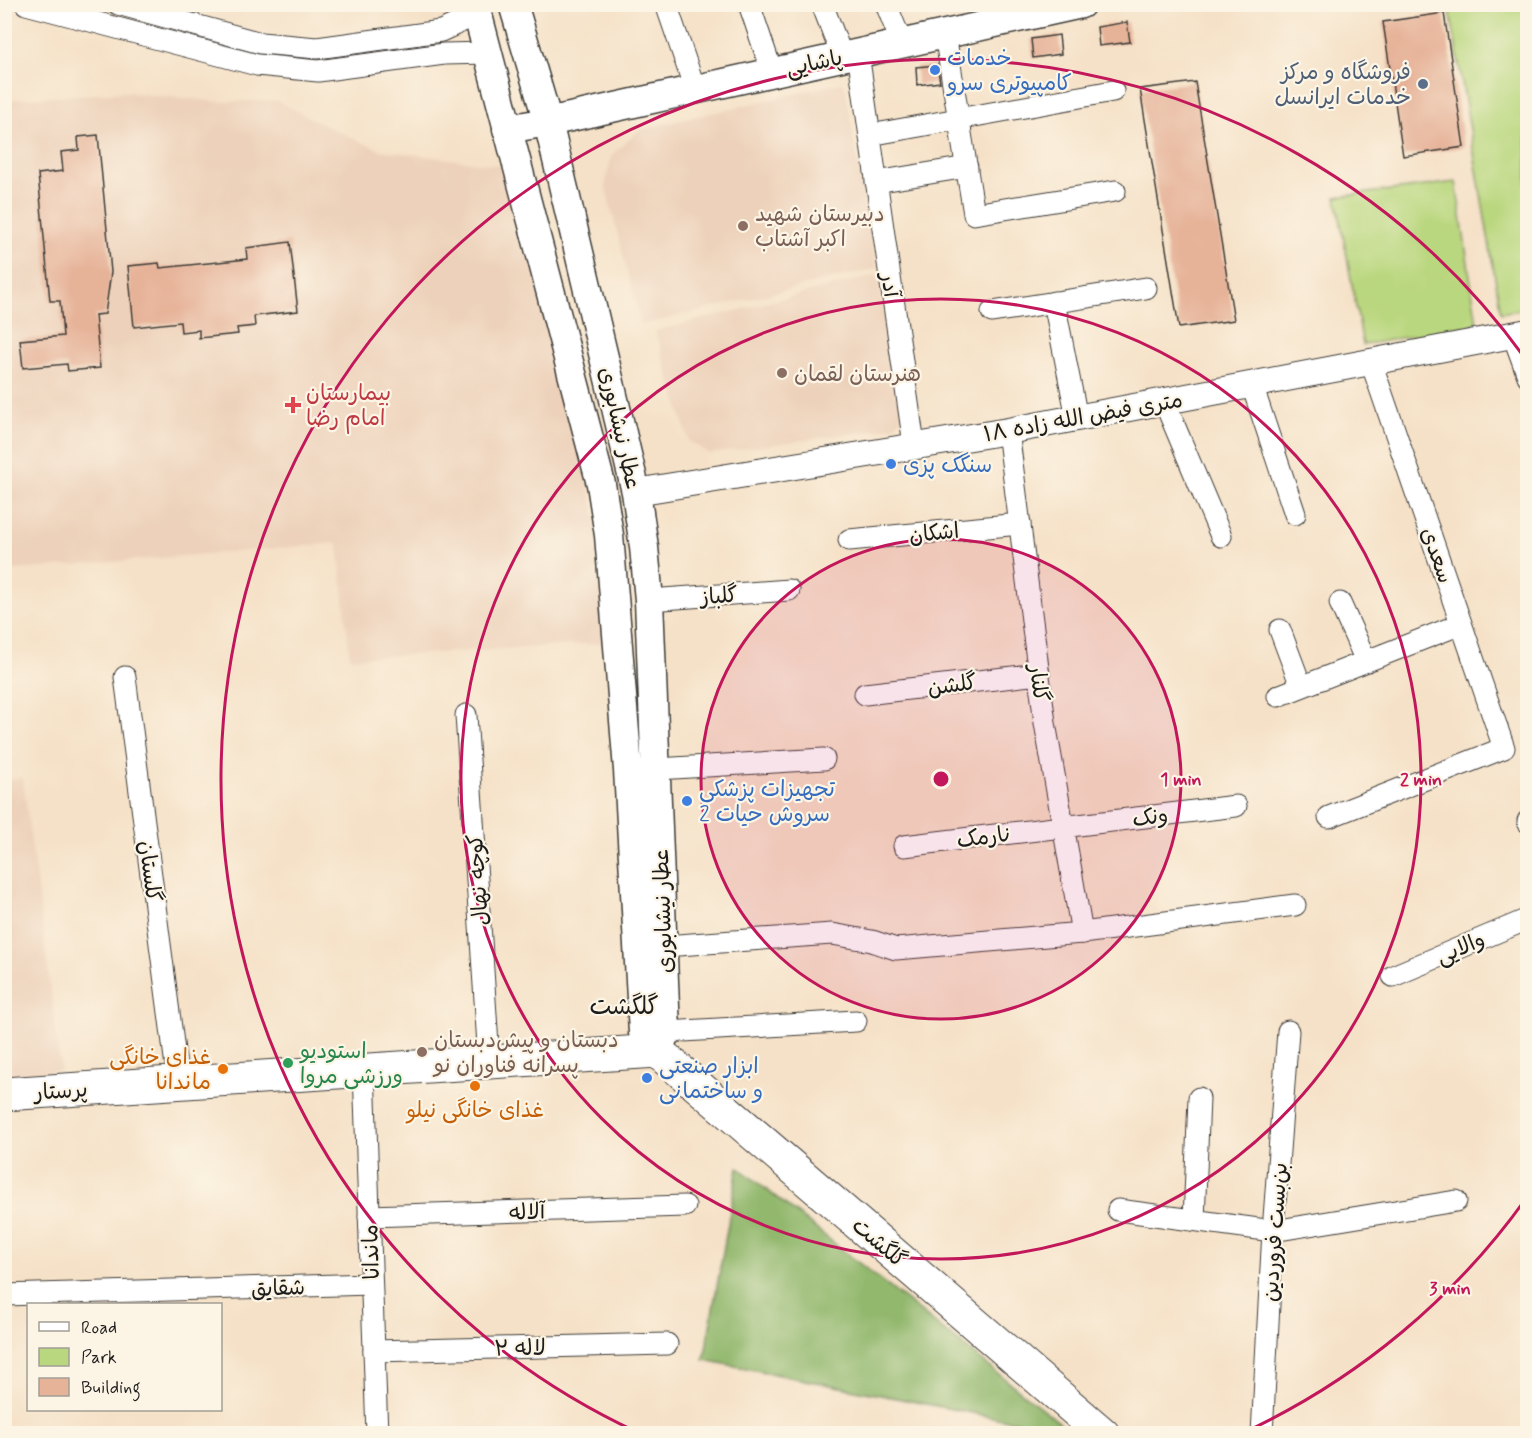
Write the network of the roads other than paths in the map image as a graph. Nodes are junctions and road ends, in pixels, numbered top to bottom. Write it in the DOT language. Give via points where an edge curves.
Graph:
graph roads {
  1 [pos="26,4"];
  2 [pos="118,4"];
  3 [pos="513,4"];
  4 [pos="666,4"];
  5 [pos="749,4"];
  6 [pos="822,4"];
  7 [pos="886,4"];
  8 [pos="1081,4"];
  9 [pos="476,9"];
  10 [pos="1026,10"];
  11 [pos="945,34"];
  12 [pos="261,43"];
  13 [pos="902,44"];
  14 [pos="488,53"];
  15 [pos="850,55"];
  16 [pos="257,65"];
  17 [pos="772,72"];
  18 [pos="695,89"];
  19 [pos="1113,91"];
  20 [pos="959,119"];
  21 [pos="548,122"];
  22 [pos="507,129"];
  23 [pos="870,135"];
  24 [pos="967,167"];
  25 [pos="876,182"];
  26 [pos="1114,191"];
  27 [pos="1146,288"];
  28 [pos="1054,302"];
  29 [pos="992,312"];
  30 [pos="1520,333"];
  31 [pos="1371,362"];
  32 [pos="1527,375"];
  33 [pos="1252,385"];
  34 [pos="1164,401"];
  35 [pos="1077,418"];
  36 [pos="1008,431"];
  37 [pos="914,445"];
  38 [pos="636,492"];
  39 [pos="1295,514"];
  40 [pos="1020,524"];
  41 [pos="1221,536"];
  42 [pos="849,540"];
  43 [pos="789,590"];
  44 [pos="649,600"];
  45 [pos="1340,603"];
  46 [pos="1461,624"];
  47 [pos="1280,630"];
  48 [pos="1366,661"];
  49 [pos="1039,674"];
  50 [pos="125,677"];
  51 [pos="1300,686"];
  52 [pos="865,694"];
  53 [pos="1278,696"];
  54 [pos="466,715"];
  55 [pos="824,759"];
  56 [pos="657,769"];
  57 [pos="1236,806"];
  58 [pos="1329,817"];
  59 [pos="1063,827"];
  60 [pos="904,846"];
  61 [pos="1295,905"];
  62 [pos="1527,919"];
  63 [pos="1082,933"];
  64 [pos="664,946"];
  65 [pos="1393,976"];
  66 [pos="856,1021"];
  67 [pos="1288,1031"];
  68 [pos="655,1039"];
  69 [pos="488,1045"];
  70 [pos="176,1066"];
  71 [pos="364,1070"];
  72 [pos="4,1078"];
  73 [pos="4,1094"];
  74 [pos="1198,1098"];
  75 [pos="1456,1202"];
  76 [pos="685,1206"];
  77 [pos="1118,1210"];
  78 [pos="369,1216"];
  79 [pos="1194,1220"];
  80 [pos="1273,1231"];
  81 [pos="371,1284"];
  82 [pos="4,1295"];
  83 [pos="667,1344"];
  84 [pos="374,1351"];
  85 [pos="377,1434"];
  86 [pos="1103,1434"];
  87 [pos="1262,1434"];
  1 -- 16 [label="street"];
  2 -- 12 [label="street"];
  3 -- 21 [label="main road, عطار نیشابوری"];
  4 -- 18 [label="street"];
  5 -- 17 [label="street"];
  6 -- 15 [label="street, آدر"];
  7 -- 13 [label="street"];
  8 -- 10 [label="main road, پاشایی"];
  9 -- 12 [label="street" via="441,31 317,48"];
  9 -- 14 [label="main road, عطار نیشابوری"];
  10 -- 11 [label="main road, پاشایی"];
  11 -- 13 [label="main road, پاشایی"];
  11 -- 20 [label="street"];
  12 -- 16 [label="street"];
  13 -- 15 [label="main road, پاشایی"];
  14 -- 16 [label="street" via="444,54 318,71"];
  14 -- 22 [label="main road, عطار نیشابوری"];
  15 -- 17 [label="main road, پاشایی"];
  15 -- 23 [label="street, آدر"];
  17 -- 18 [label="main road, پاشایی"];
  18 -- 21 [label="main road, پاشایی"];
  19 -- 20 [label="street"];
  20 -- 23 [label="street"];
  20 -- 24 [label="street"];
  21 -- 22 [label="main road, پاشایی"];
  21 -- 38 [label="main road, عطار نیشابوری"];
  22 -- 68 [label="main road, عطار نیشابوری" via="601,484"];
  23 -- 25 [label="street, آدر"];
  24 -- 25 [label="street"];
  24 -- 26 [label="street" via="974,214"];
  25 -- 37 [label="street, آدر"];
  27 -- 28 [label="street"];
  28 -- 29 [label="street"];
  28 -- 35 [label="street"];
  30 -- 31 [label="street, ۱۸ متری فیض الله زاده"];
  30 -- 32 [label="street"];
  31 -- 33 [label="street, ۱۸ متری فیض الله زاده"];
  31 -- 46 [label="street, سعدی"];
  33 -- 34 [label="street, ۱۸ متری فیض الله زاده"];
  33 -- 39 [label="street"];
  34 -- 35 [label="street, ۱۸ متری فیض الله زاده"];
  34 -- 41 [label="street"];
  35 -- 36 [label="street, ۱۸ متری فیض الله زاده"];
  36 -- 37 [label="street, ۱۸ متری فیض الله زاده"];
  36 -- 40 [label="street, گلنار"];
  37 -- 38 [label="street, ۱۸ متری فیض الله زاده"];
  38 -- 44 [label="main road, عطار نیشابوری"];
  40 -- 42 [label="street, اشکان"];
  40 -- 49 [label="street, گلنار"];
  43 -- 44 [label="street, گلباز"];
  44 -- 56 [label="main road, عطار نیشابوری"];
  45 -- 48 [label="street"];
  46 -- 48 [label="street"];
  46 -- 58 [label="street, سعدی" via="1504,748"];
  47 -- 51 [label="street"];
  48 -- 51 [label="street"];
  49 -- 52 [label="street, گلشن"];
  49 -- 59 [label="street, گلنار"];
  50 -- 70 [label="street, گلستان"];
  51 -- 53 [label="street"];
  54 -- 69 [label="street, کوچه نهال"];
  55 -- 56 [label="street"];
  56 -- 64 [label="main road, عطار نیشابوری"];
  57 -- 59 [label="street, ونک"];
  59 -- 60 [label="street, نارمک"];
  59 -- 63 [label="street, گلنار"];
  61 -- 63 [label="street"];
  62 -- 65 [label="street, والایی"];
  63 -- 64 [label="street" via="896,949 832,934"];
  64 -- 68 [label="main road, عطار نیشابوری"];
  66 -- 68 [label="street"];
  67 -- 80 [label="street, بن‌بست فروردین"];
  68 -- 69 [label="main road, پرستار"];
  68 -- 71 [label="main road, پرستار"];
  68 -- 86 [label="main road, گلگشت"];
  69 -- 70 [label="main road, پرستار"];
  70 -- 72 [label="main road, پرستار"];
  71 -- 73 [label="main road, پرستار"];
  71 -- 78 [label="street, ماندانا"];
  74 -- 79 [label="street"];
  75 -- 80 [label="street"];
  76 -- 78 [label="street, آلاله"];
  77 -- 79 [label="street"];
  78 -- 81 [label="street, ماندانا"];
  79 -- 80 [label="street"];
  80 -- 87 [label="street, بن‌بست فروردین"];
  81 -- 82 [label="street, شقایق"];
  81 -- 84 [label="street, ماندانا"];
  83 -- 84 [label="street, لاله ۲"];
  84 -- 85 [label="street, ماندانا"];
}
